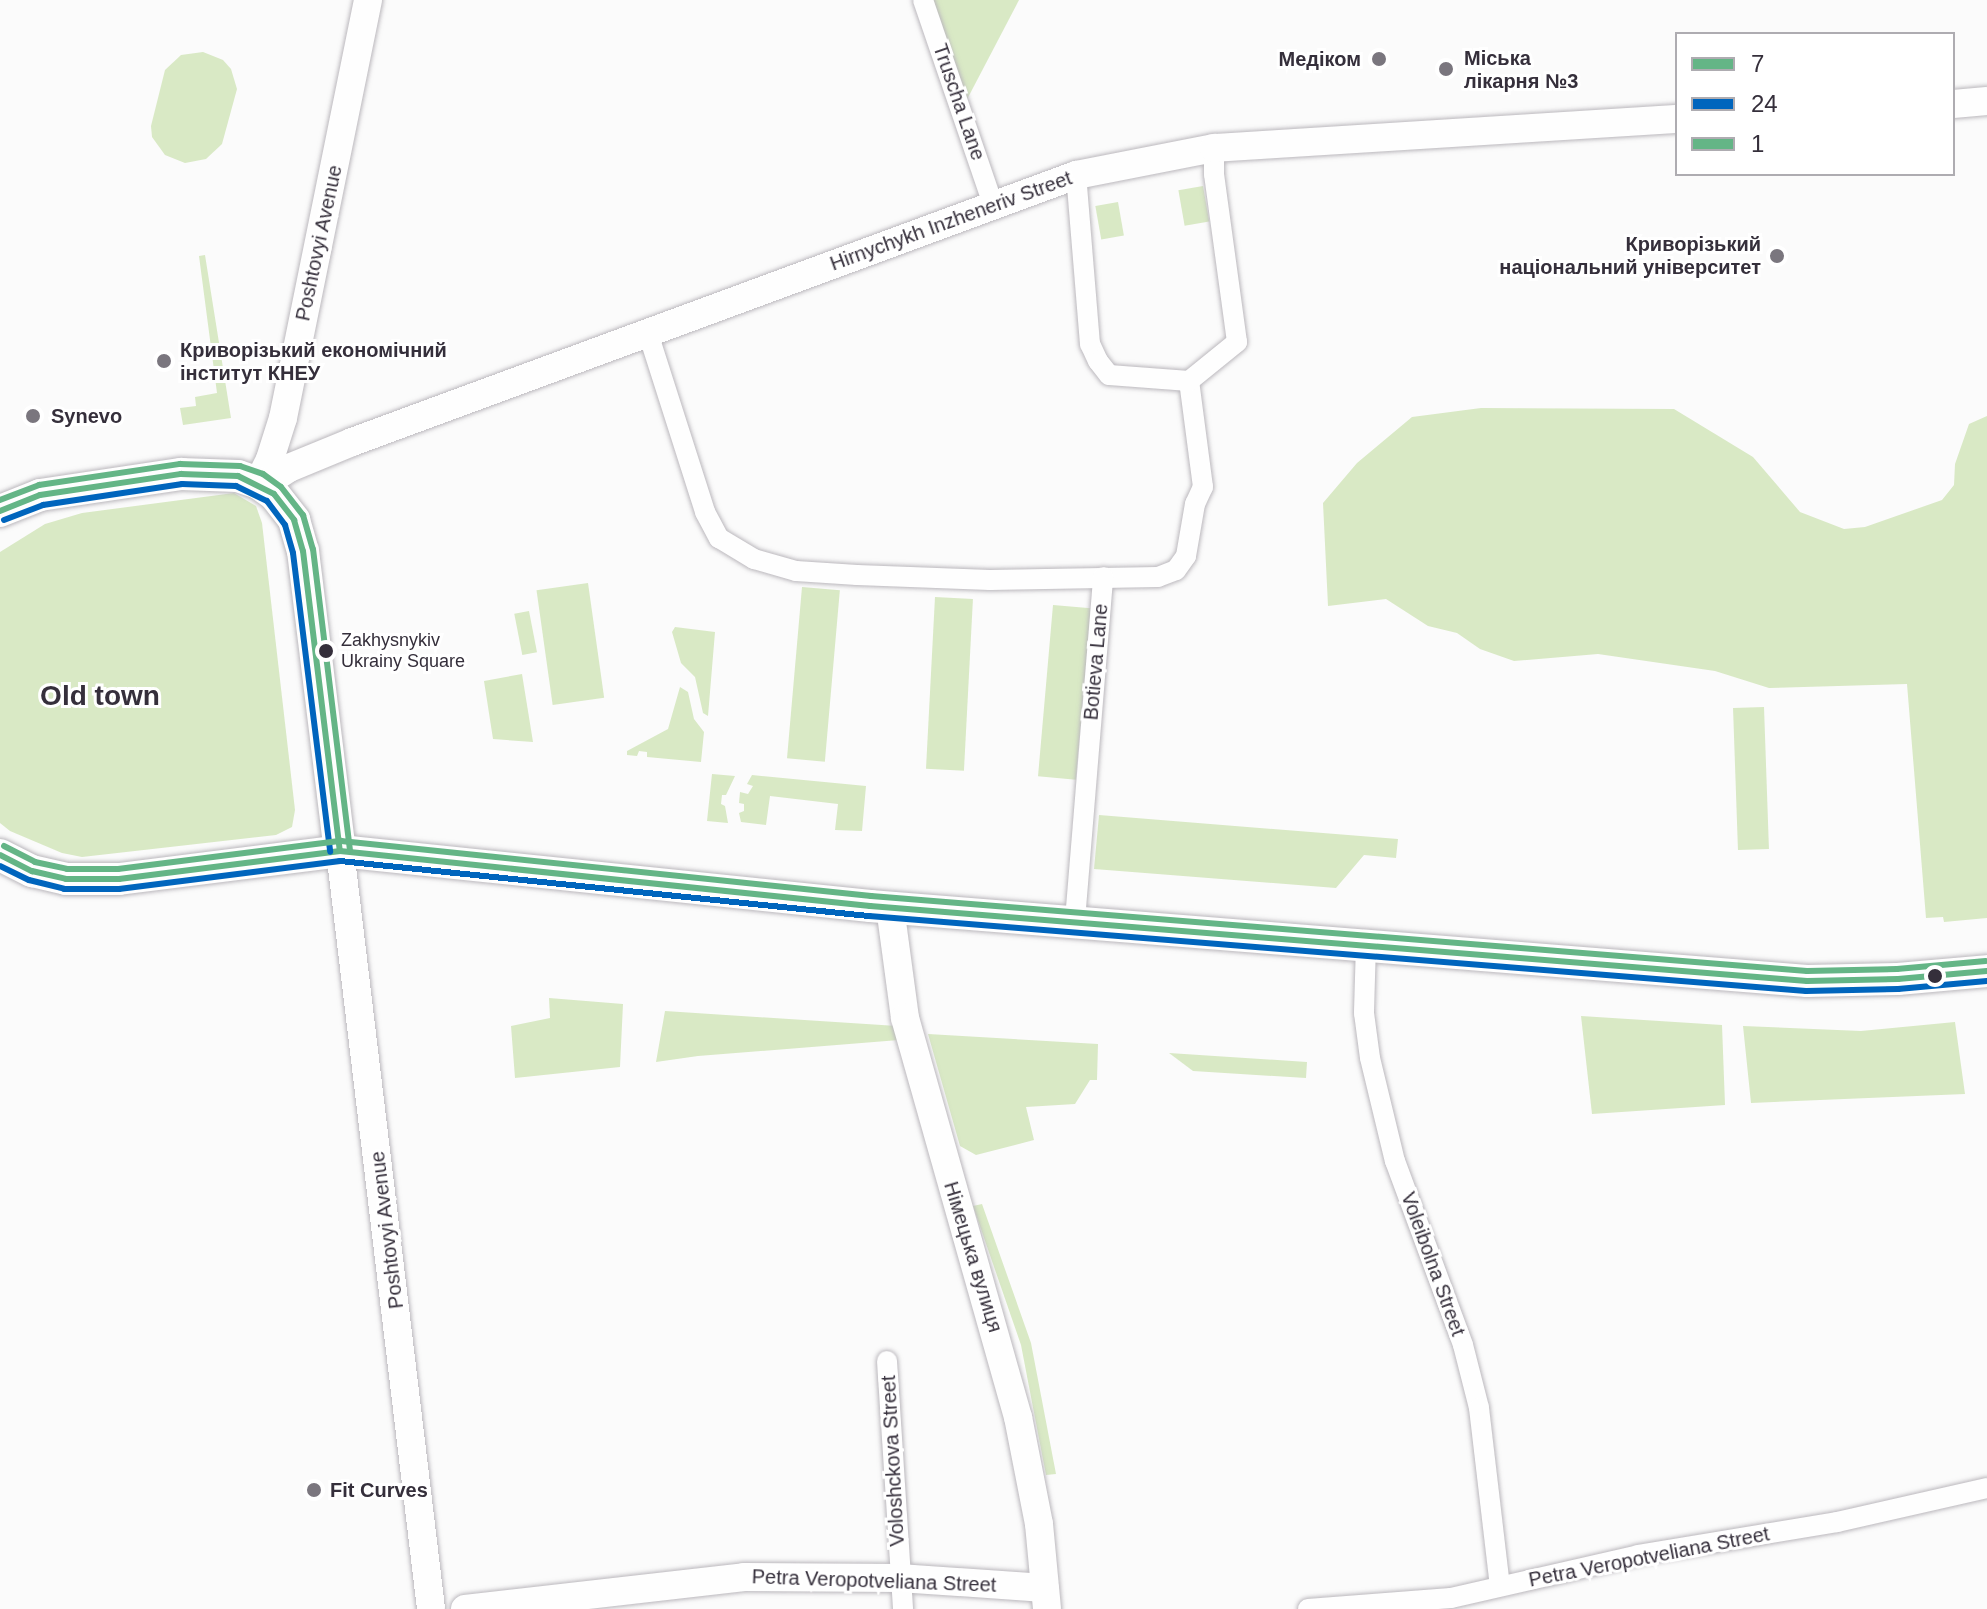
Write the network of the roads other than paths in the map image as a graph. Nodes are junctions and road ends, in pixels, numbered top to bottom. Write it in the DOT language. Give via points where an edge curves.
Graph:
graph roads {
  1 [pos="368,0"];
  2 [pos="923,0"];
  3 [pos="1987,101"];
  4 [pos="1955,104"];
  5 [pos="1675,119"];
  6 [pos="1214,148"];
  7 [pos="1076,175"];
  8 [pos="993,205"];
  9 [pos="648,333"];
  10 [pos="1189,381"];
  11 [pos="260,484"];
  12 [pos="0,489"];
  13 [pos="40,495"];
  14 [pos="0,511"];
  15 [pos="1103,577"];
  16 [pos="340,851"];
  17 [pos="0,855"];
  18 [pos="890,907"];
  19 [pos="1075,920"];
  20 [pos="1366,944"];
  21 [pos="1987,971"];
  22 [pos="887,1361"];
  23 [pos="1987,1488"];
  24 [pos="899,1578"];
  25 [pos="1500,1586"];
  26 [pos="1046,1599"];
  27 [pos="431,1609"];
  28 [pos="465,1609"];
  29 [pos="903,1609"];
  30 [pos="1308,1609"];
  1 -- 11 [label="street, Poshtovyi Avenue" via="283,418"];
  2 -- 8 [label="street, Truscha Lane"];
  3 -- 4 [label="street"];
  5 -- 6 [label="street, Hirnychykh Inzheneriv Street"];
  6 -- 7 [label="street, Hirnychykh Inzheneriv Street"];
  6 -- 10 [label="street" via="1237,342"];
  7 -- 8 [label="street, Hirnychykh Inzheneriv Street"];
  7 -- 10 [label="street" via="1090,344 1098,361 1109,375"];
  8 -- 9 [label="street, Hirnychykh Inzheneriv Street"];
  9 -- 11 [label="street, Hirnychykh Inzheneriv Street" via="352,442"];
  9 -- 15 [label="street" via="712,527 728,545 754,559 796,571 990,580"];
  10 -- 15 [label="street, Botieva Lane" via="1203,487 1186,556 1176,570 1158,577"];
  11 -- 13 [label="main road" via="238,476 181,474"];
  11 -- 16 [label="main road" via="285,506 300,535"];
  12 -- 13 [label="main road"];
  13 -- 14 [label="main road"];
  15 -- 19 [label="street, Botieva Lane"];
  16 -- 17 [label="main road" via="119,879 32,871"];
  16 -- 18 [label="main road"];
  16 -- 27 [label="street, Poshtovyi Avenue"];
  18 -- 19 [label="main road"];
  18 -- 26 [label="street, Німецька вулиця" via="905,1018 1018,1417 1039,1524"];
  19 -- 20 [label="main road"];
  20 -- 21 [label="main road" via="1807,981"];
  20 -- 25 [label="street, Voleibolna Street" via="1364,1013 1370,1058 1395,1161 1463,1345 1479,1408"];
  22 -- 24 [label="street, Voloshckova Street"];
  23 -- 25 [label="street, Petra Veropotveliana Street"];
  24 -- 26 [label="street, Petra Veropotveliana Street"];
  24 -- 28 [label="street, Petra Veropotveliana Street" via="744,1577"];
  24 -- 29 [label="street, Voloshckova Street"];
  25 -- 30 [label="street, Petra Veropotveliana Street" via="1451,1598"];
}
